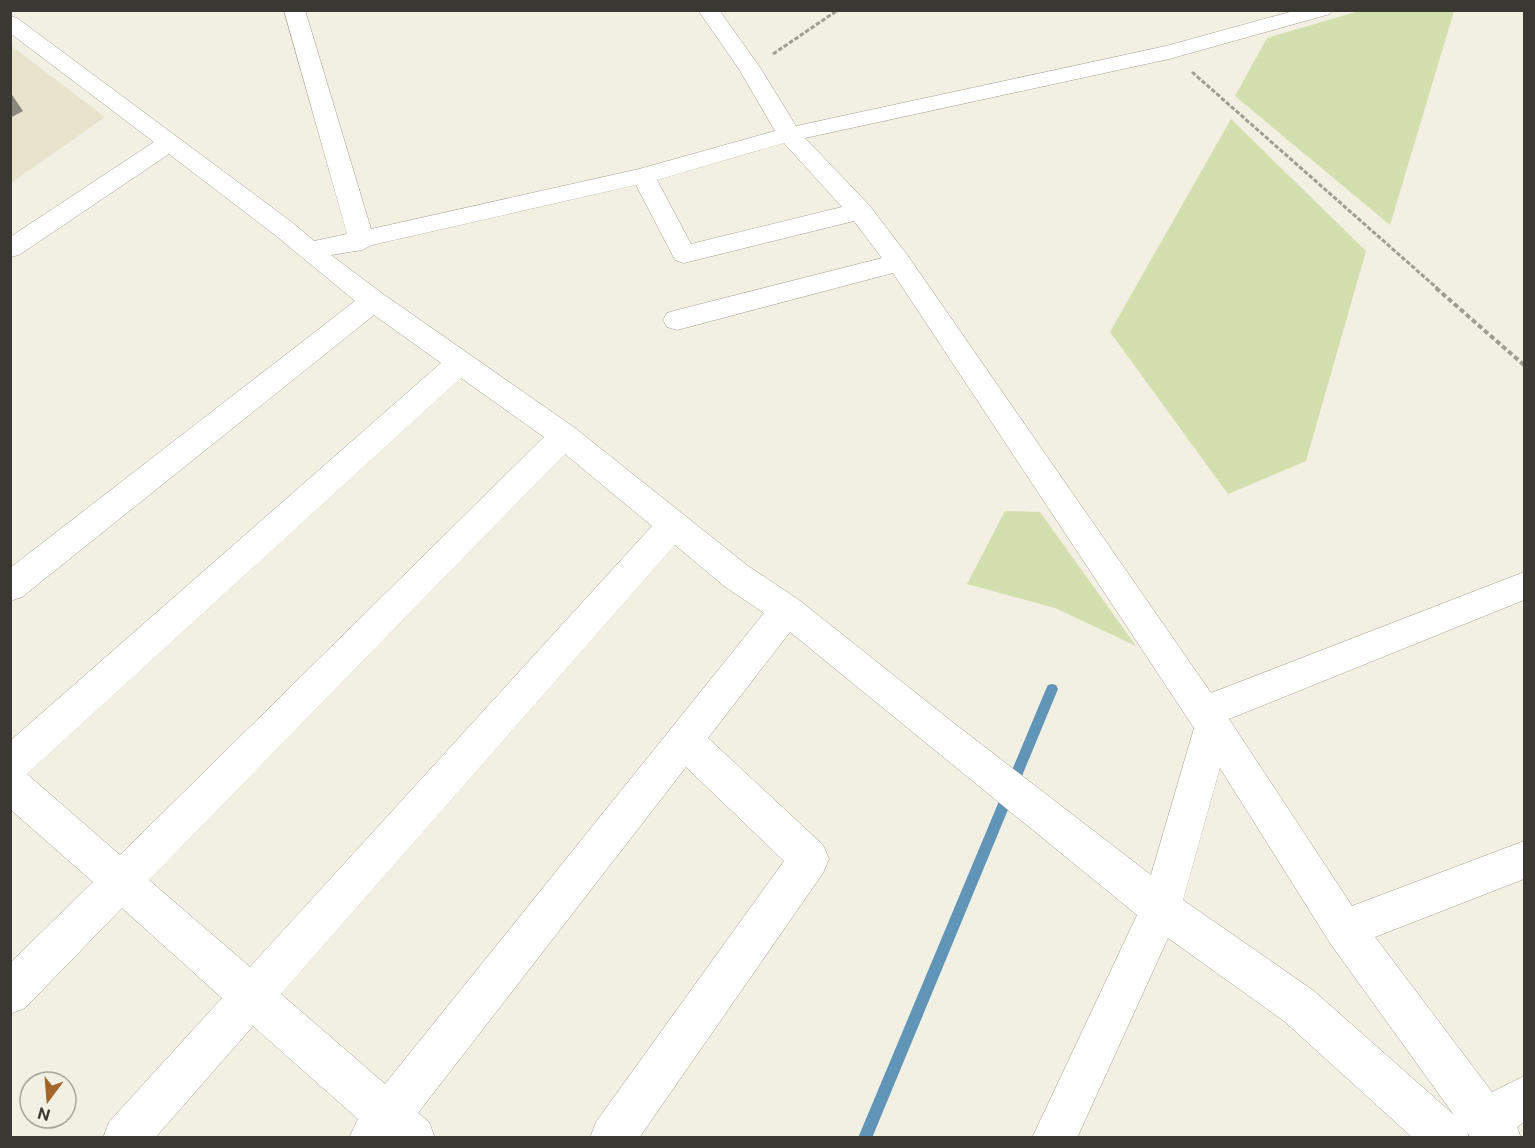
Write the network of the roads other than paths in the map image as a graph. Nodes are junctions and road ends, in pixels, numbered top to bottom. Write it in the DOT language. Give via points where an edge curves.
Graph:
graph roads {
  1 [pos="294,10"];
  2 [pos="708,10"];
  3 [pos="1323,10"];
  4 [pos="10,22"];
  5 [pos="789,134"];
  6 [pos="170,142"];
  7 [pos="643,176"];
  8 [pos="860,211"];
  9 [pos="362,241"];
  10 [pos="10,249"];
  11 [pos="309,251"];
  12 [pos="899,262"];
  13 [pos="374,300"];
  14 [pos="677,320"];
  15 [pos="461,362"];
  16 [pos="564,436"];
  17 [pos="673,525"];
  18 [pos="1524,586"];
  19 [pos="10,587"];
  20 [pos="787,610"];
  21 [pos="1208,719"];
  22 [pos="685,741"];
  23 [pos="10,765"];
  24 [pos="10,784"];
  25 [pos="1524,860"];
  26 [pos="121,882"];
  27 [pos="1161,909"];
  28 [pos="1344,929"];
  29 [pos="10,993"];
  30 [pos="251,996"];
  31 [pos="1524,1098"];
  32 [pos="391,1130"];
  33 [pos="1477,1132"];
  34 [pos="125,1137"];
  35 [pos="612,1137"];
  36 [pos="1054,1137"];
  1 -- 9 [label="street"];
  2 -- 5 [label="street"];
  3 -- 5 [label="street" via="1169,52"];
  4 -- 6 [label="street"];
  5 -- 7 [label="street"];
  5 -- 8 [label="street"];
  6 -- 10 [label="street"];
  6 -- 11 [label="street"];
  7 -- 8 [label="street" via="684,254"];
  7 -- 9 [label="street"];
  8 -- 12 [label="street"];
  9 -- 11 [label="street"];
  11 -- 13 [label="street"];
  12 -- 14 [label="street"];
  12 -- 21 [label="street"];
  13 -- 15 [label="street"];
  13 -- 19 [label="street"];
  15 -- 16 [label="street"];
  15 -- 23 [label="street"];
  16 -- 17 [label="street"];
  16 -- 26 [label="street"];
  17 -- 20 [label="street" via="736,576"];
  17 -- 30 [label="street"];
  18 -- 21 [label="street"];
  20 -- 22 [label="street"];
  20 -- 27 [label="street"];
  21 -- 27 [label="street"];
  21 -- 28 [label="street"];
  22 -- 32 [label="street"];
  22 -- 35 [label="street" via="810,859"];
  24 -- 26 [label="street"];
  25 -- 28 [label="street"];
  26 -- 29 [label="street"];
  26 -- 30 [label="street"];
  27 -- 33 [label="street"];
  27 -- 36 [label="street"];
  28 -- 33 [label="street"];
  30 -- 32 [label="street"];
  30 -- 34 [label="street"];
  31 -- 33 [label="street"];
}
